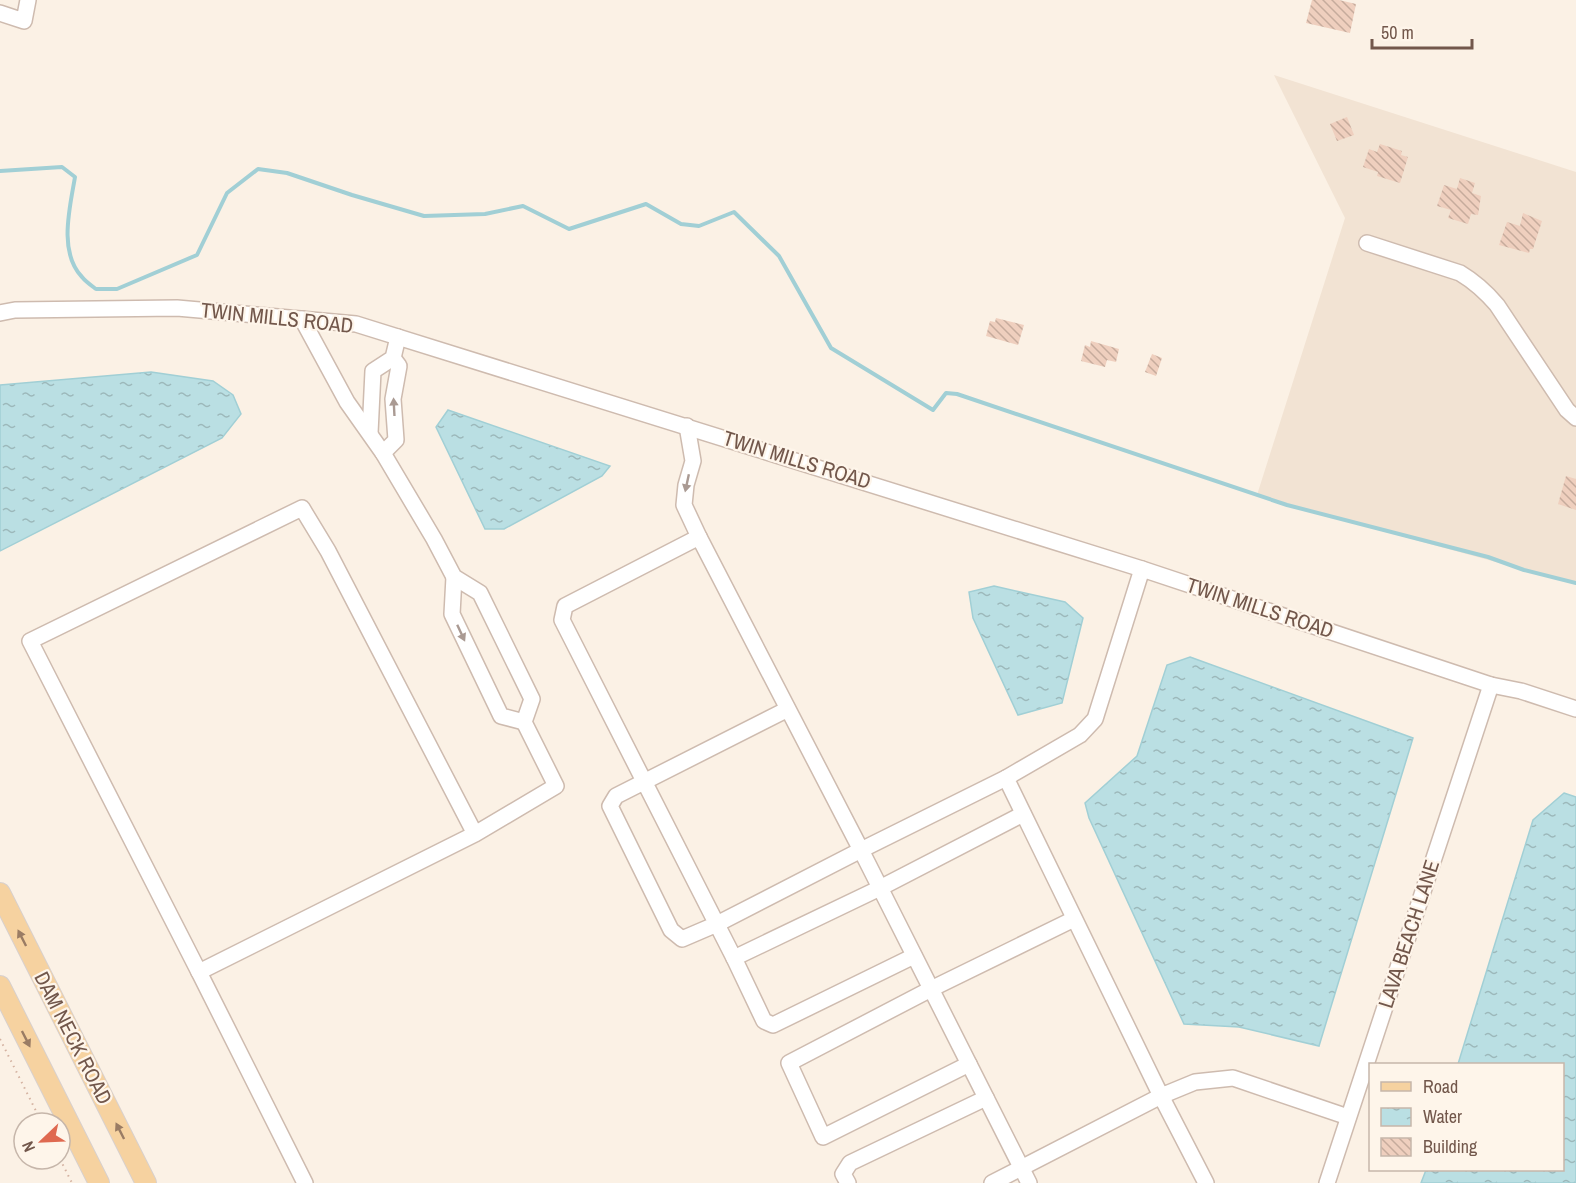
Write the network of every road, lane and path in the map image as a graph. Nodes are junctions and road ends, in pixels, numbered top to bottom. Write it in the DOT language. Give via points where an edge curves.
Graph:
graph roads {
  1 [pos="28,0"];
  2 [pos="0,13"];
  3 [pos="1367,243"];
  4 [pos="0,313"];
  5 [pos="302,319"];
  6 [pos="398,337"];
  7 [pos="393,358"];
  8 [pos="1576,418"];
  9 [pos="687,426"];
  10 [pos="370,433"];
  11 [pos="383,453"];
  12 [pos="699,537"];
  13 [pos="1142,569"];
  14 [pos="454,577"];
  15 [pos="1491,685"];
  16 [pos="788,709"];
  17 [pos="1576,709"];
  18 [pos="524,722"];
  19 [pos="1006,778"];
  20 [pos="644,781"];
  21 [pos="1023,814"];
  22 [pos="475,834"];
  23 [pos="861,850"];
  24 [pos="880,888"];
  25 [pos="0,893"];
  26 [pos="1074,919"];
  27 [pos="717,924"];
  28 [pos="914,956"];
  29 [pos="734,958"];
  30 [pos="199,972"];
  31 [pos="0,987"];
  32 [pos="931,989"];
  33 [pos="0,1040"];
  34 [pos="969,1064"];
  35 [pos="1161,1096"];
  36 [pos="986,1098"];
  37 [pos="36,1111"];
  38 [pos="1348,1117"];
  39 [pos="1022,1169"];
  40 [pos="99,1183"];
  41 [pos="146,1183"];
  42 [pos="305,1183"];
  43 [pos="848,1183"];
  44 [pos="992,1183"];
  45 [pos="1029,1183"];
  46 [pos="1206,1183"];
  47 [pos="1326,1183"];
  1 -- 2 [label="street" via="24,21"];
  3 -- 8 [label="street" via="1460,273 1473,281 1497,305"];
  4 -- 5 [label="street, TWIN MILLS ROAD" via="177,308"];
  5 -- 6 [label="street, TWIN MILLS ROAD" via="356,324"];
  5 -- 10 [label="street" via="347,402"];
  6 -- 7 [label="street"];
  6 -- 9 [label="street, TWIN MILLS ROAD"];
  7 -- 10 [label="street" via="373,371"];
  11 -- 7 [label="street, one-way" via="396,440 393,399 399,366"];
  9 -- 12 [label="street, one-way" via="693,462 684,505"];
  9 -- 13 [label="street, TWIN MILLS ROAD"];
  10 -- 11 [label="street"];
  11 -- 14 [label="street"];
  12 -- 16 [label="street"];
  12 -- 20 [label="street" via="565,606 562,620"];
  13 -- 15 [label="street, TWIN MILLS ROAD"];
  13 -- 19 [label="street" via="1095,719 1080,735"];
  14 -- 18 [label="street" via="480,593 532,699"];
  14 -- 18 [label="street, one-way" via="452,614 501,716"];
  15 -- 17 [label="street, TWIN MILLS ROAD"];
  15 -- 38 [label="street, LAVA BEACH LANE"];
  16 -- 20 [label="street"];
  16 -- 23 [label="street"];
  18 -- 22 [label="street" via="556,786"];
  19 -- 21 [label="street"];
  19 -- 23 [label="street"];
  20 -- 27 [label="street"];
  20 -- 27 [label="street" via="616,796 610,806 671,930 682,939"];
  21 -- 24 [label="street"];
  21 -- 26 [label="street"];
  22 -- 30 [label="street"];
  22 -- 30 [label="street" via="302,508 30,641"];
  23 -- 24 [label="street"];
  23 -- 27 [label="street"];
  24 -- 28 [label="street"];
  24 -- 29 [label="street"];
  41 -- 25 [label="main road, DAM NECK ROAD, one-way"];
  26 -- 32 [label="street"];
  26 -- 35 [label="street"];
  27 -- 29 [label="street"];
  28 -- 29 [label="street" via="773,1025 764,1021"];
  28 -- 32 [label="street"];
  30 -- 42 [label="street"];
  31 -- 40 [label="main road, DAM NECK ROAD, one-way"];
  32 -- 34 [label="street"];
  32 -- 34 [label="street" via="789,1063 823,1137"];
  33 -- 37 [label="path"];
  34 -- 36 [label="street"];
  35 -- 38 [label="street" via="1195,1082 1233,1078"];
  35 -- 39 [label="street"];
  35 -- 46 [label="street"];
  36 -- 39 [label="street"];
  36 -- 43 [label="street" via="850,1163 843,1174"];
  38 -- 47 [label="street, LAVA BEACH LANE"];
  39 -- 44 [label="street"];
  39 -- 45 [label="street"];
}
